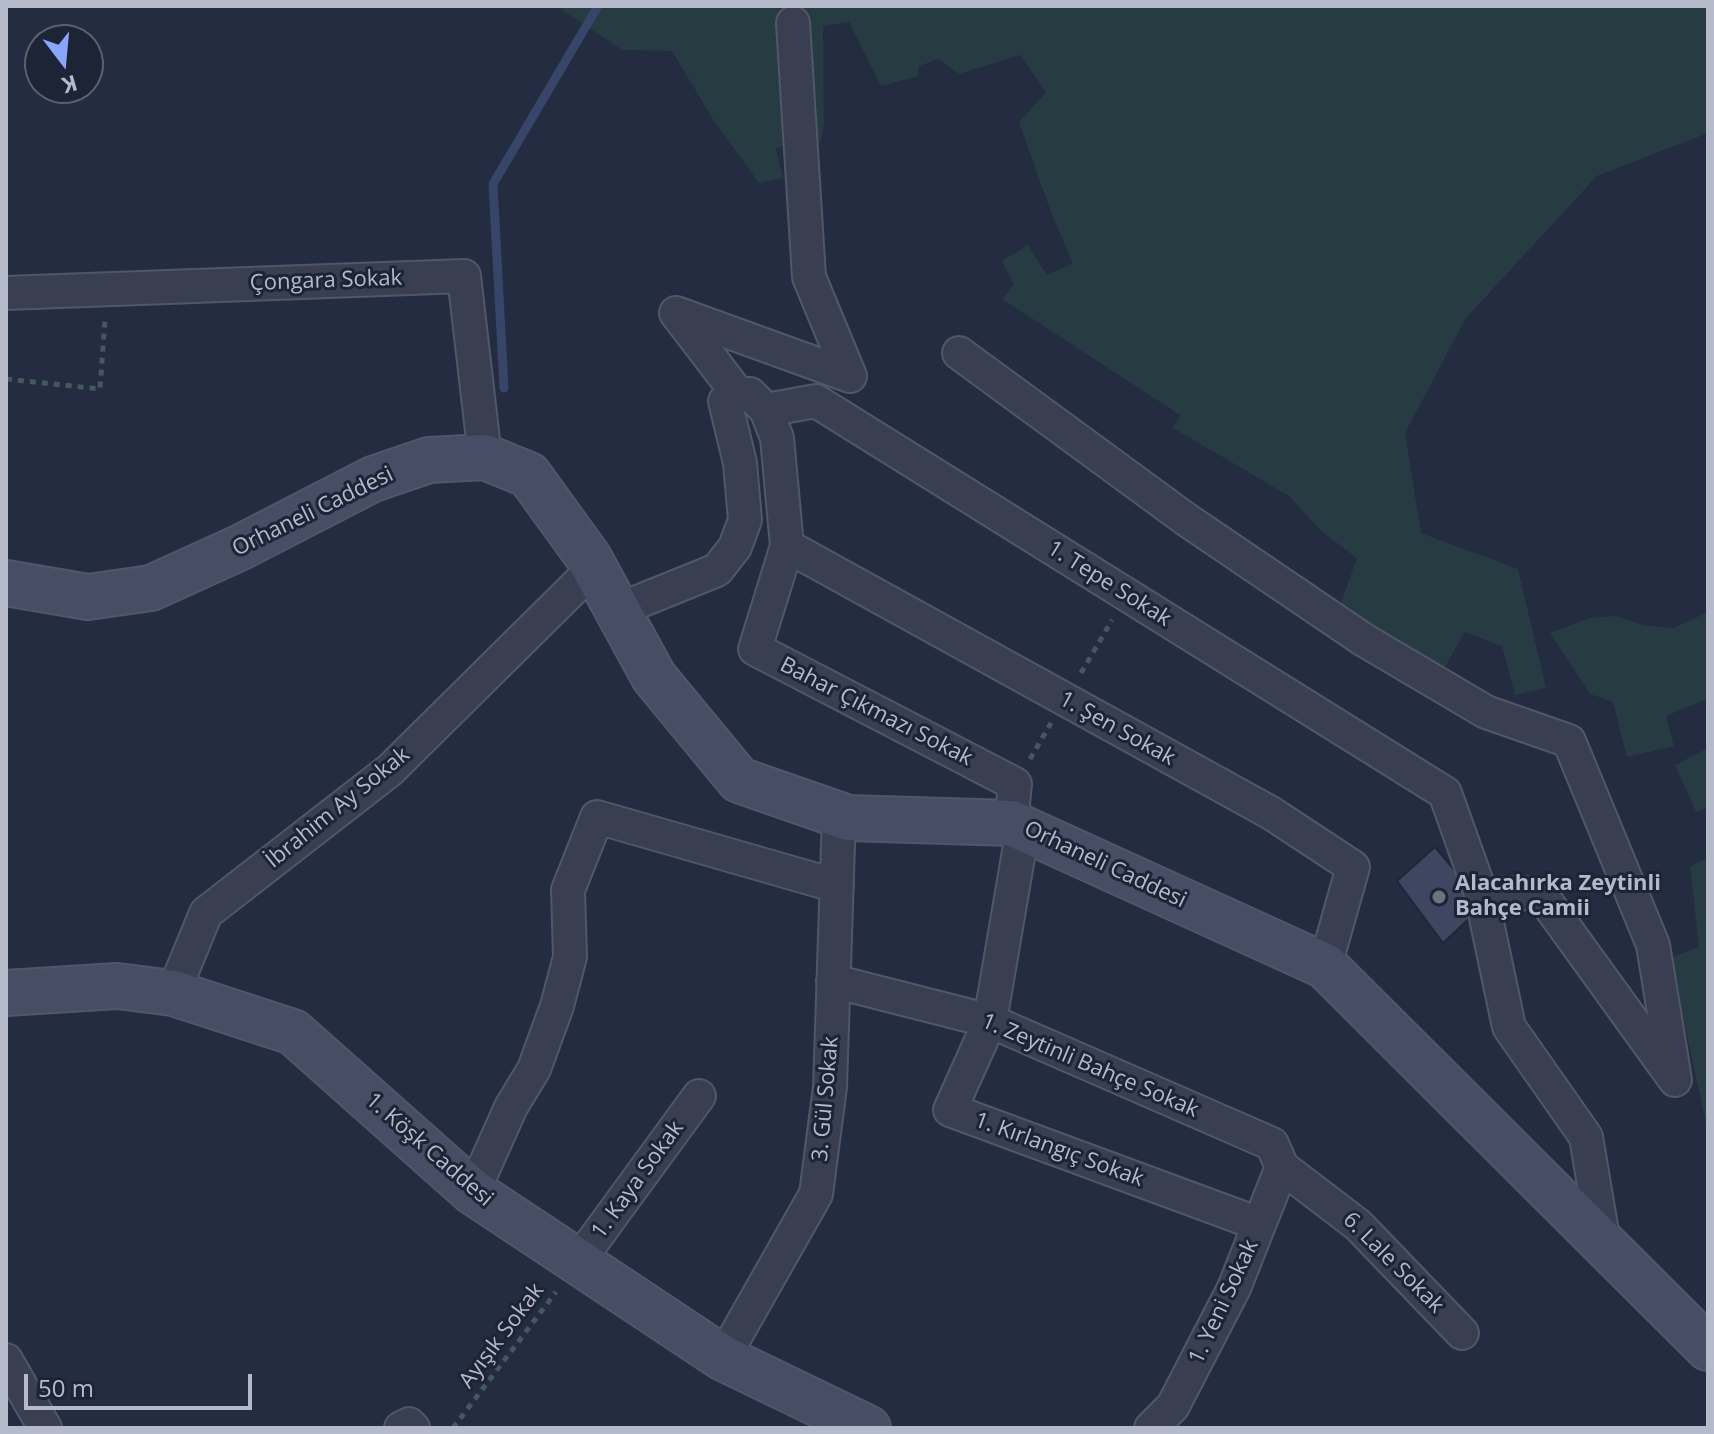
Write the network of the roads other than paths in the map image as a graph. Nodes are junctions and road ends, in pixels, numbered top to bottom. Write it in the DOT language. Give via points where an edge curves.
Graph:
graph roads {
  1 [pos="793,23"];
  2 [pos="6,293"];
  3 [pos="959,353"];
  4 [pos="732,398"];
  5 [pos="766,410"];
  6 [pos="485,457"];
  7 [pos="787,546"];
  8 [pos="594,568"];
  9 [pos="6,583"];
  10 [pos="618,610"];
  11 [pos="1016,811"];
  12 [pos="839,815"];
  13 [pos="837,886"];
  14 [pos="1481,894"];
  15 [pos="1325,966"];
  16 [pos="833,981"];
  17 [pos="6,993"];
  18 [pos="173,993"];
  19 [pos="990,1021"];
  20 [pos="699,1096"];
  21 [pos="1282,1167"];
  22 [pos="473,1192"];
  23 [pos="1259,1224"];
  24 [pos="1604,1244"];
  25 [pos="577,1263"];
  26 [pos="1462,1333"];
  27 [pos="1708,1348"];
  28 [pos="723,1358"];
  29 [pos="6,1360"];
  30 [pos="1165,1421"];
  31 [pos="45,1428"];
  32 [pos="401,1428"];
  33 [pos="413,1428"];
  34 [pos="868,1428"];
  1 -- 4 [label="street" via="809,277 850,376 676,313"];
  2 -- 6 [label="street, Çongara Sokak" via="464,276"];
  3 -- 14 [label="street" via="1187,520 1364,640 1486,712 1569,741 1653,945 1675,1080 1540,893"];
  4 -- 5 [label="street" via="750,394"];
  4 -- 10 [label="street" via="745,520 735,547 717,570"];
  5 -- 7 [label="street" via="777,438"];
  5 -- 14 [label="street, 1. Tepe Sokak" via="816,401 1445,793"];
  6 -- 8 [label="main road, Orhaneli Caddesi" via="529,475"];
  6 -- 9 [label="main road, Orhaneli Caddesi" via="429,460 373,479 151,588 88,597"];
  7 -- 11 [label="street, Bahar Çıkmazı Sokak" via="755,649"];
  7 -- 15 [label="street, 1. Şen Sokak" via="1271,813 1353,867"];
  8 -- 10 [label="main road, Orhaneli Caddesi"];
  8 -- 18 [label="street, İbrahim Ay Sokak" via="390,770 206,913"];
  10 -- 12 [label="main road, Orhaneli Caddesi" via="654,677 739,780"];
  11 -- 12 [label="main road, Orhaneli Caddesi"];
  11 -- 15 [label="main road, Orhaneli Caddesi"];
  11 -- 19 [label="street"];
  12 -- 13 [label="street, 3. Gül Sokak"];
  13 -- 16 [label="street, 3. Gül Sokak"];
  13 -- 22 [label="street" via="597,817 568,890 570,957 557,1006 534,1069"];
  14 -- 24 [label="street" via="1509,1027 1586,1137"];
  15 -- 24 [label="main road, Orhaneli Caddesi"];
  16 -- 19 [label="street, 1. Zeytinli Bahçe Sokak"];
  16 -- 28 [label="street, 3. Gül Sokak" via="830,1087 816,1194"];
  17 -- 18 [label="main road, 1. Köşk Caddesi" via="117,986"];
  18 -- 22 [label="main road, 1. Köşk Caddesi" via="293,1032"];
  19 -- 21 [label="street, 1. Zeytinli Bahçe Sokak" via="1272,1144"];
  19 -- 23 [label="street, 1. Kırlangıç Sokak" via="950,1110"];
  20 -- 25 [label="street, 1. Kaya Sokak"];
  21 -- 23 [label="street, 1. Yeni Sokak"];
  21 -- 26 [label="street, 6. Lale Sokak" via="1358,1225"];
  22 -- 25 [label="main road, 1. Köşk Caddesi"];
  23 -- 30 [label="street, 1. Yeni Sokak" via="1234,1288"];
  24 -- 27 [label="main road, Orhaneli Caddesi"];
  25 -- 28 [label="main road, 1. Köşk Caddesi"];
  28 -- 34 [label="main road, 1. Köşk Caddesi"];
  29 -- 31 [label="street"];
  32 -- 33 [label="street"];
}
